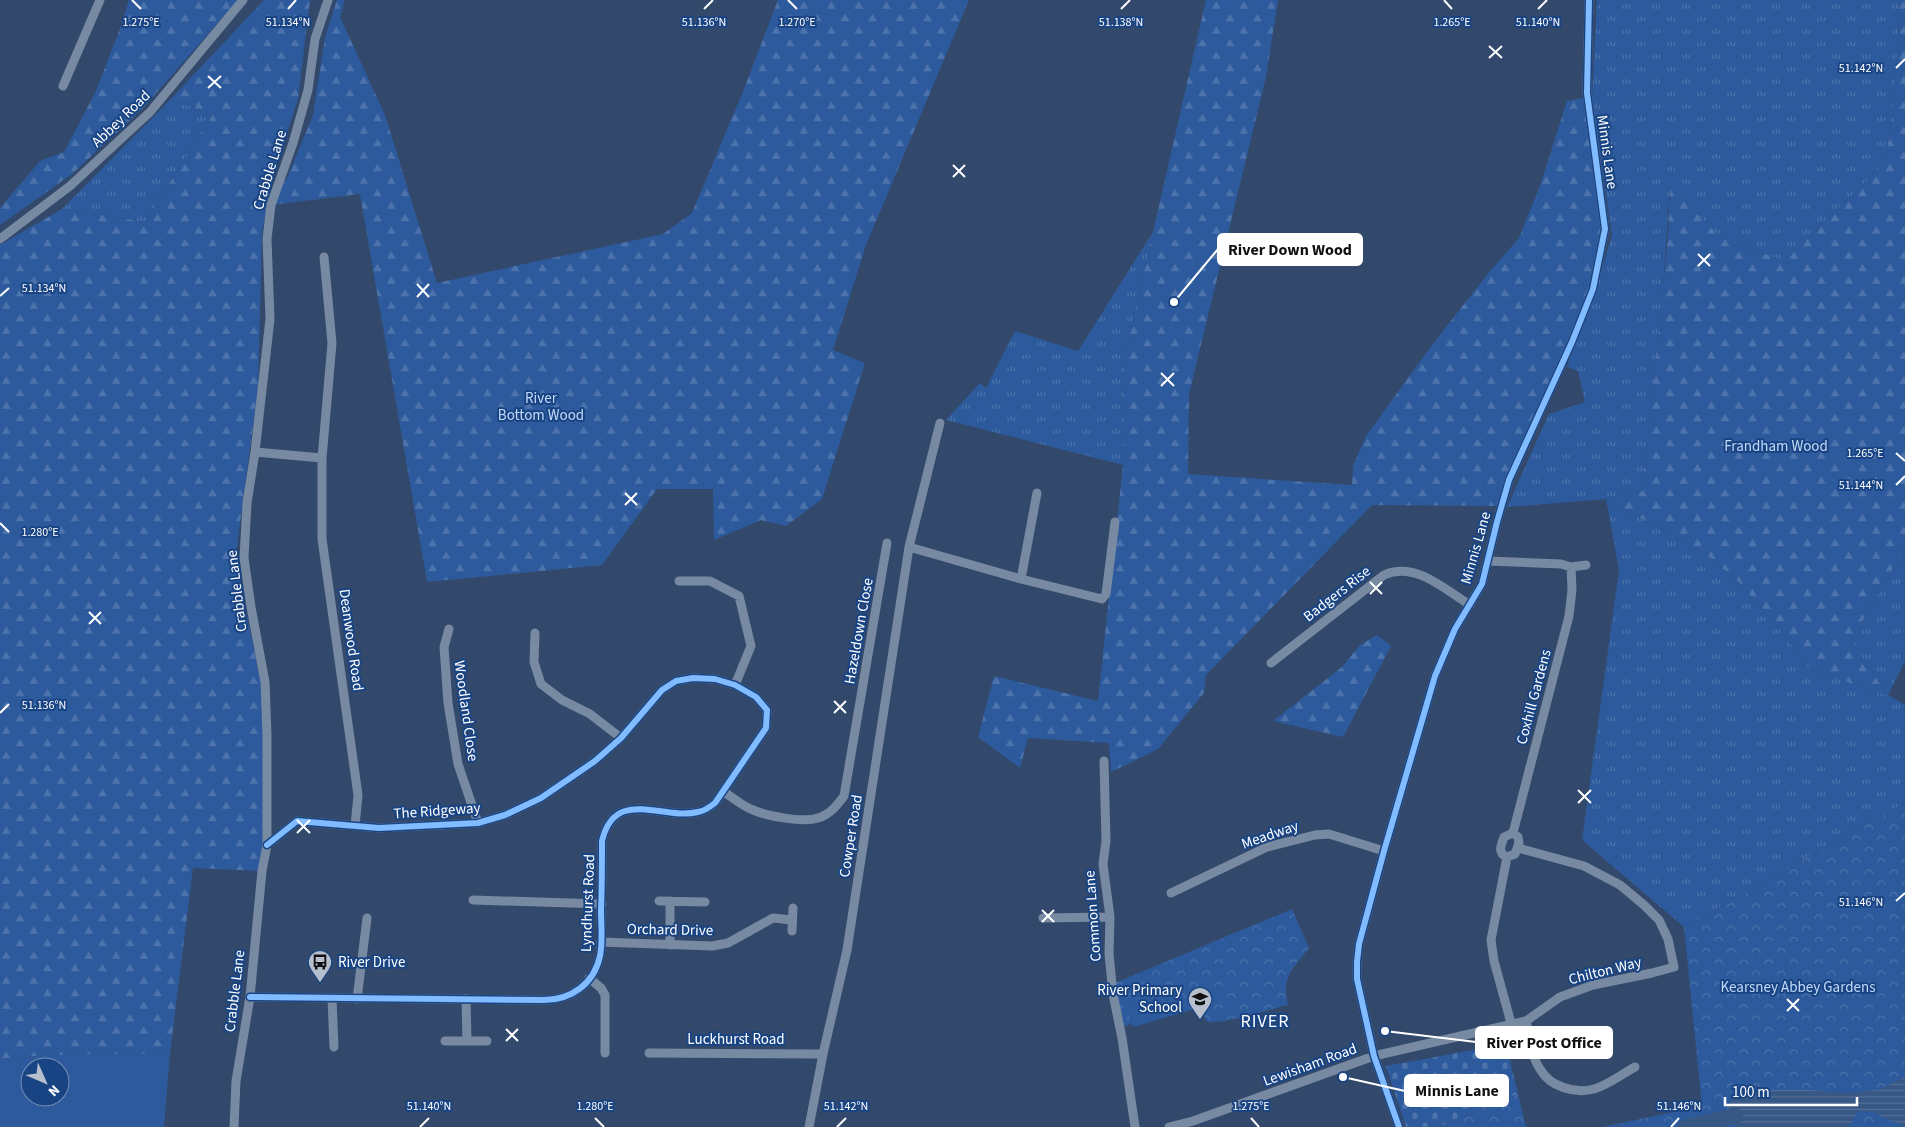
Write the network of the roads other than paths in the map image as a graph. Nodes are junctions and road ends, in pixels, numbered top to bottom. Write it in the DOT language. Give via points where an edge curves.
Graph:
graph roads {
  1 [pos="100,0"];
  2 [pos="243,0"];
  3 [pos="328,0"];
  4 [pos="1589,0"];
  5 [pos="63,86"];
  6 [pos="0,239"];
  7 [pos="324,257"];
  8 [pos="940,423"];
  9 [pos="255,452"];
  10 [pos="322,458"];
  11 [pos="1037,493"];
  12 [pos="1115,522"];
  13 [pos="888,544"];
  14 [pos="909,547"];
  15 [pos="1488,561"];
  16 [pos="1586,565"];
  17 [pos="1570,567"];
  18 [pos="1021,579"];
  19 [pos="679,581"];
  20 [pos="1470,605"];
  21 [pos="449,630"];
  22 [pos="535,633"];
  23 [pos="1271,663"];
  24 [pos="735,684"];
  25 [pos="767,710"];
  26 [pos="621,738"];
  27 [pos="1104,761"];
  28 [pos="723,791"];
  29 [pos="478,823"];
  30 [pos="355,826"];
  31 [pos="1513,833"];
  32 [pos="267,844"];
  33 [pos="1518,848"];
  34 [pos="1384,851"];
  35 [pos="1507,857"];
  36 [pos="1171,893"];
  37 [pos="472,900"];
  38 [pos="659,901"];
  39 [pos="670,901"];
  40 [pos="705,902"];
  41 [pos="602,904"];
  42 [pos="793,908"];
  43 [pos="1110,917"];
  44 [pos="366,918"];
  45 [pos="1043,918"];
  46 [pos="792,920"];
  47 [pos="792,931"];
  48 [pos="601,942"];
  49 [pos="670,944"];
  50 [pos="589,978"];
  51 [pos="250,997"];
  52 [pos="332,999"];
  53 [pos="357,999"];
  54 [pos="466,999"];
  55 [pos="1526,1021"];
  56 [pos="1511,1024"];
  57 [pos="445,1041"];
  58 [pos="467,1041"];
  59 [pos="487,1041"];
  60 [pos="334,1046"];
  61 [pos="649,1052"];
  62 [pos="605,1053"];
  63 [pos="823,1054"];
  64 [pos="1374,1056"];
  65 [pos="1635,1067"];
  66 [pos="1396,1126"];
  67 [pos="234,1127"];
  68 [pos="809,1127"];
  69 [pos="1135,1127"];
  70 [pos="1170,1127"];
  1 -- 5 [label="street"];
  2 -- 6 [label="street, Abbey Road" via="150,112 70,186"];
  3 -- 9 [label="street, Crabble Lane" via="315,39 308,90 271,205 267,239 270,319"];
  4 -- 15 [label="street, Minnis Lane" via="1587,93 1605,229 1593,289 1509,480"];
  7 -- 10 [label="street, Deanwood Road" via="332,344"];
  8 -- 14 [label="street, Cowper Road"];
  9 -- 10 [label="street"];
  9 -- 32 [label="street, Crabble Lane" via="247,503 244,558 265,682"];
  10 -- 30 [label="street, Deanwood Road" via="322,539 358,795"];
  11 -- 18 [label="street"];
  12 -- 18 [label="street" via="1104,598"];
  13 -- 28 [label="street, Hazeldown Close" via="844,796 833,810 808,820 754,810"];
  14 -- 18 [label="street"];
  14 -- 63 [label="street, Cowper Road" via="847,950"];
  15 -- 17 [label="street"];
  15 -- 20 [label="street, Minnis Lane" via="1482,584"];
  16 -- 17 [label="street"];
  17 -- 31 [label="street, Coxhill Gardens" via="1569,616"];
  19 -- 24 [label="street" via="710,581 739,596 751,646"];
  20 -- 23 [label="street, Badgers Rise" via="1418,573 1391,572 1282,660"];
  20 -- 34 [label="street, Minnis Lane" via="1455,629 1435,676"];
  21 -- 29 [label="street, Woodland Close" via="444,646 448,703 458,764"];
  22 -- 26 [label="street" via="534,662 542,684"];
  24 -- 25 [label="street, The Ridgeway" via="756,697"];
  24 -- 26 [label="street, The Ridgeway" via="693,678 676,682 662,690"];
  25 -- 28 [label="street, Lyndhurst Road" via="766,728"];
  26 -- 29 [label="street, The Ridgeway" via="595,761 541,798 505,815"];
  27 -- 43 [label="street, Common Lane" via="1106,841 1103,864"];
  28 -- 41 [label="street, Lyndhurst Road" via="715,803 698,812 635,808 618,814 610,821 602,841"];
  29 -- 30 [label="street, The Ridgeway" via="379,828"];
  30 -- 32 [label="street, The Ridgeway" via="297,821"];
  31 -- 33 [label="street" via="1518,837"];
  31 -- 35 [label="street, Coxhill Gardens" via="1504,837 1501,845 1502,855"];
  32 -- 51 [label="street, Crabble Lane"];
  33 -- 35 [label="street" via="1515,854"];
  33 -- 55 [label="street, Chilton Way" via="1584,866 1620,885 1659,920 1668,939 1674,967 1594,985 1560,997"];
  34 -- 36 [label="street, Meadway" via="1329,834 1315,835 1267,847"];
  34 -- 64 [label="street, Minnis Lane" via="1356,962"];
  35 -- 56 [label="street, Coxhill Gardens" via="1491,940"];
  37 -- 41 [label="street"];
  38 -- 39 [label="street"];
  39 -- 40 [label="street"];
  39 -- 49 [label="street"];
  41 -- 48 [label="street, Lyndhurst Road"];
  42 -- 46 [label="street"];
  43 -- 45 [label="street"];
  43 -- 69 [label="street, Common Lane" via="1109,954 1113,989"];
  44 -- 53 [label="street"];
  46 -- 47 [label="street"];
  46 -- 49 [label="street, Orchard Drive" via="774,918 728,943 712,946"];
  48 -- 49 [label="street, Orchard Drive"];
  48 -- 50 [label="street, Lyndhurst Road" via="600,956"];
  50 -- 54 [label="street, Lyndhurst Road" via="568,997 556,1000"];
  50 -- 62 [label="street" via="605,995"];
  51 -- 52 [label="street, Lyndhurst Road"];
  51 -- 67 [label="street, Crabble Lane" via="236,1081"];
  52 -- 53 [label="street, Lyndhurst Road"];
  52 -- 60 [label="street"];
  53 -- 54 [label="street, Lyndhurst Road"];
  54 -- 58 [label="street"];
  55 -- 56 [label="street, Chilton Way"];
  55 -- 65 [label="street" via="1540,1070 1548,1080 1563,1088 1577,1091 1595,1089"];
  56 -- 64 [label="street, Chilton Way"];
  57 -- 58 [label="street"];
  58 -- 59 [label="street"];
  61 -- 63 [label="street, Luckhurst Road"];
  63 -- 68 [label="street, Cowper Road"];
  64 -- 66 [label="street, Minnis Lane"];
  64 -- 70 [label="street, Lewisham Road"];
}
